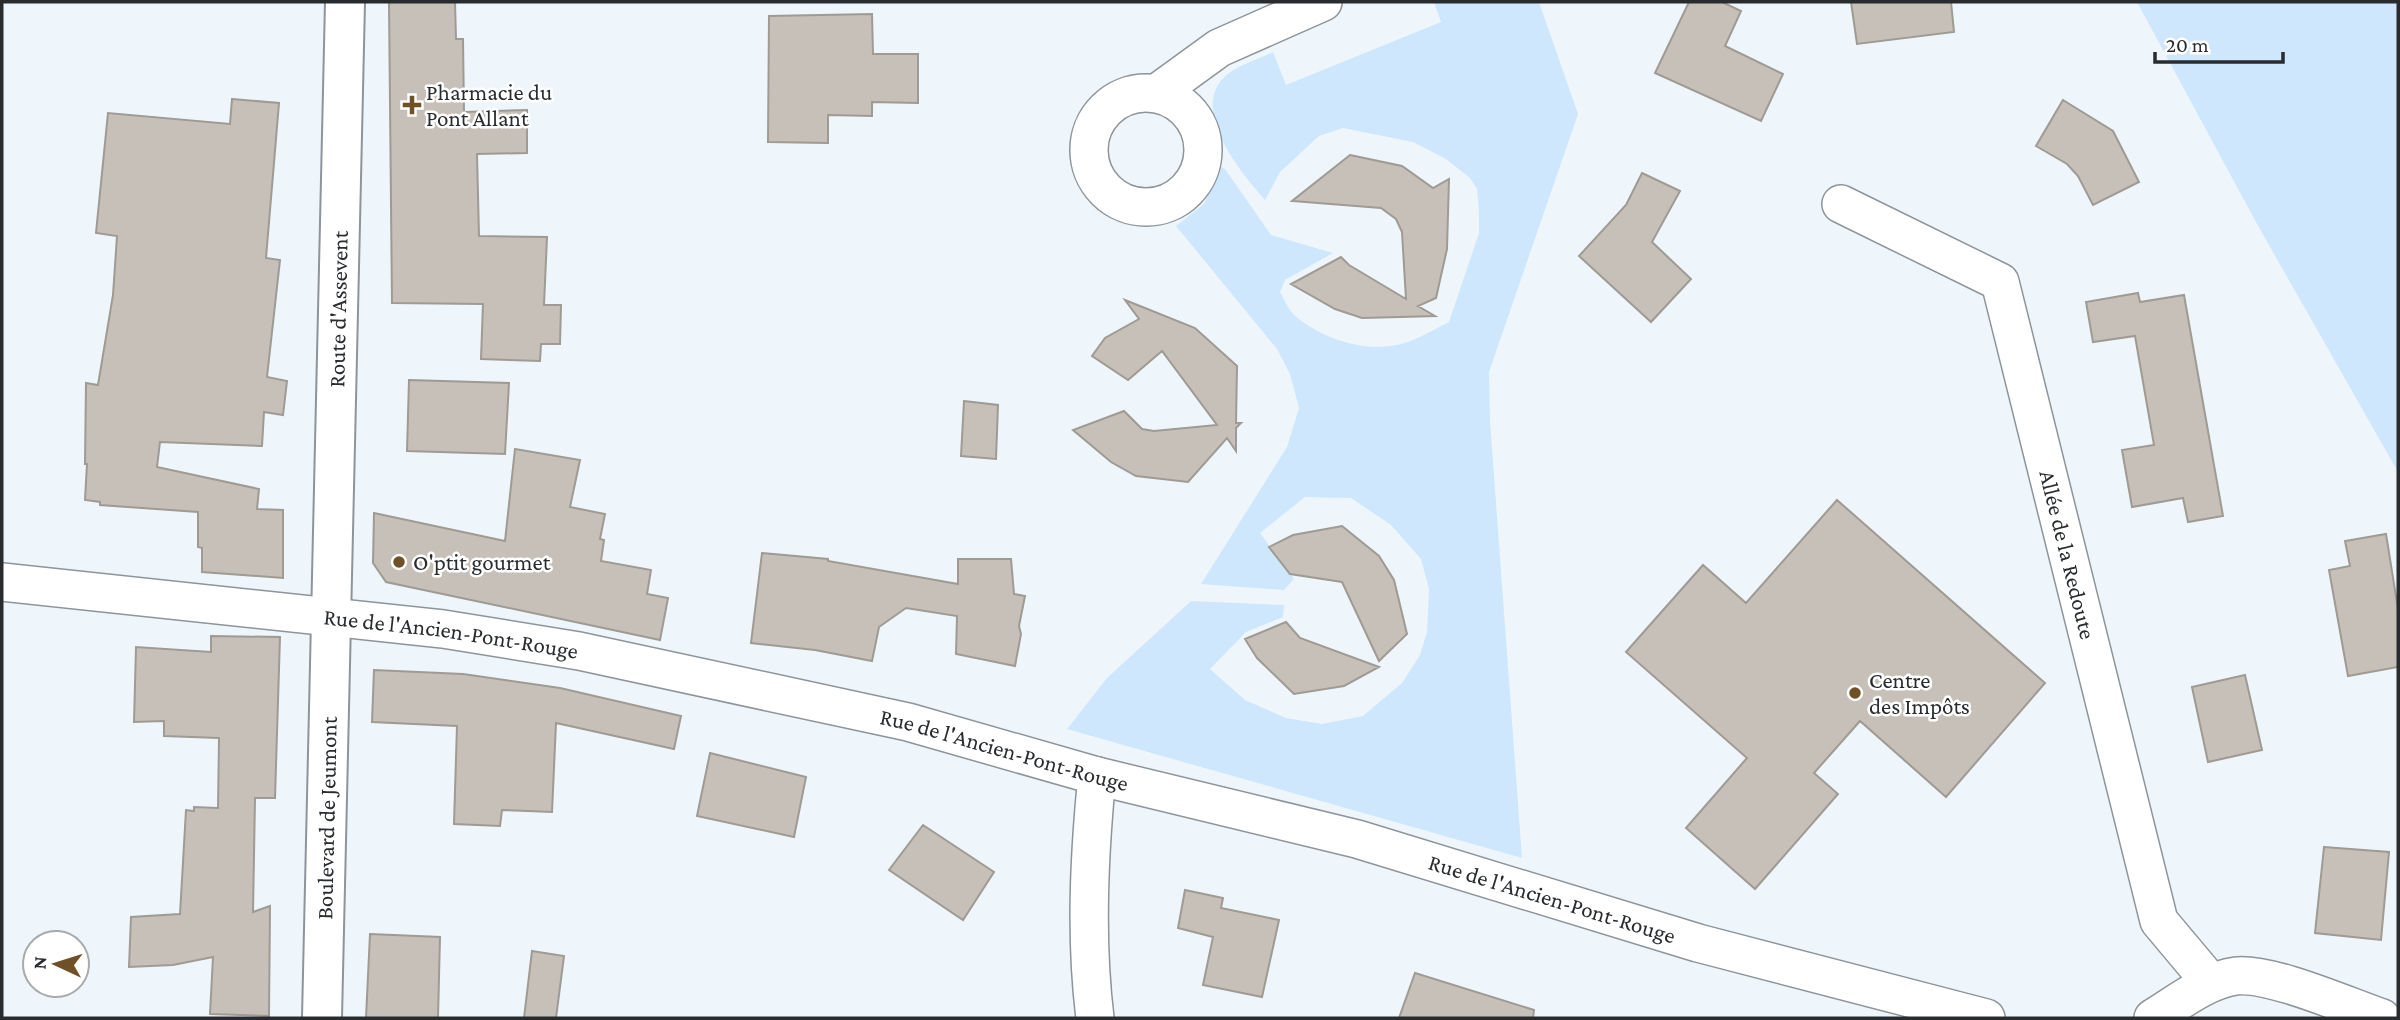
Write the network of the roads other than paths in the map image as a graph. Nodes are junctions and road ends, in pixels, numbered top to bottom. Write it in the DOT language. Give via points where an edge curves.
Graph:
graph roads {
  1 [pos="345,2"];
  2 [pos="1323,2"];
  3 [pos="1157,93"];
  4 [pos="1841,204"];
  5 [pos="2,582"];
  6 [pos="331,617"];
  7 [pos="1097,776"];
  8 [pos="2211,983"];
  9 [pos="2345,1011"];
  10 [pos="322,1018"];
  11 [pos="1095,1018"];
  12 [pos="1986,1018"];
  13 [pos="2153,1018"];
  14 [pos="2382,1018"];
  1 -- 6 [label="street, Route d'Assevent"];
  2 -- 3 [label="street" via="1219,48"];
  4 -- 8 [label="street, Allée de la Redoute" via="2000,282 2159,921"];
  5 -- 6 [label="street, Rue de l'Ancien-Pont-Rouge"];
  6 -- 7 [label="street, Rue de l'Ancien-Pont-Rouge" via="443,629 643,664 908,722"];
  6 -- 10 [label="street, Boulevard de Jeumont"];
  7 -- 11 [label="street" via="1089,893"];
  7 -- 12 [label="street, Rue de l'Ancien-Pont-Rouge" via="1357,839 1698,943"];
  8 -- 9 [label="street" via="2236,976 2267,978"];
  8 -- 13 [label="street"];
  9 -- 14 [label="street"];
}
